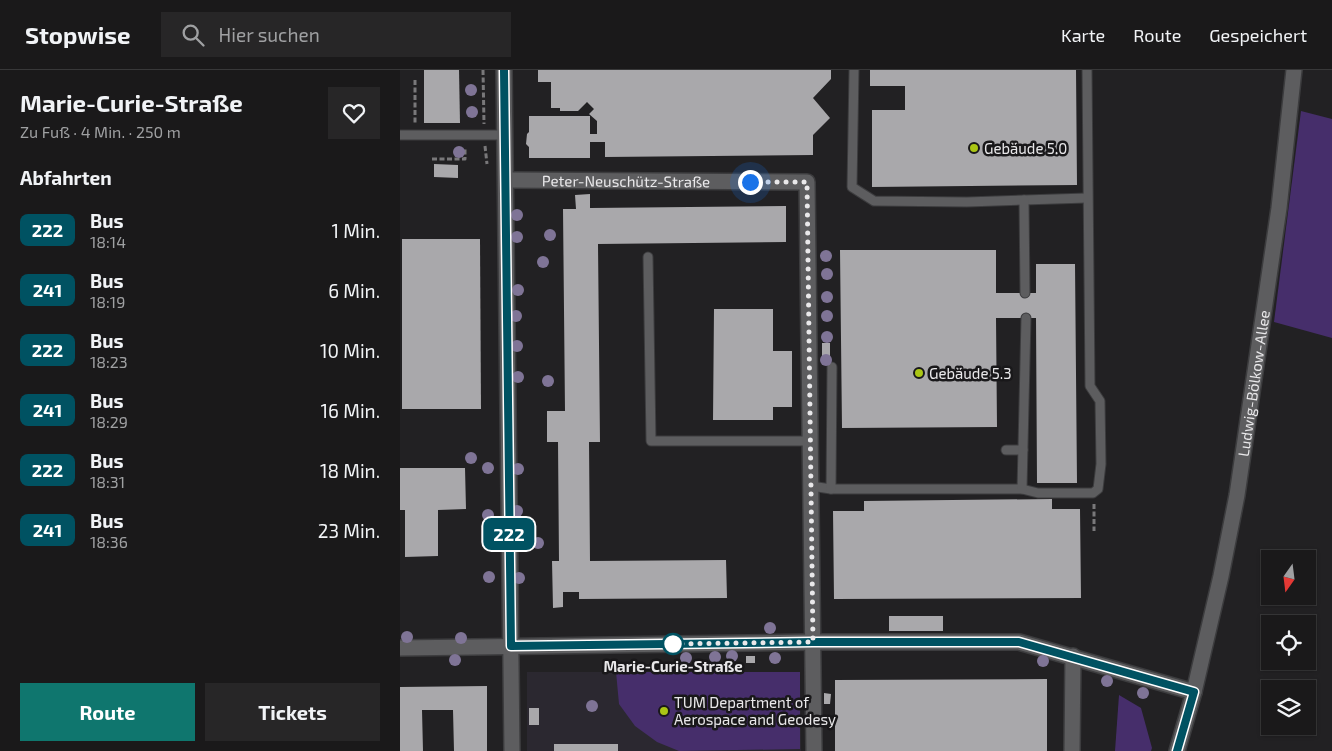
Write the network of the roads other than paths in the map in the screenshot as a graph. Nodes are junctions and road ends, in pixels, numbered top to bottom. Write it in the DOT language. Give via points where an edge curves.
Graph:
graph roads {
  1 [pos="504,70"];
  2 [pos="854,70"];
  3 [pos="1087,70"];
  4 [pos="1294,70"];
  5 [pos="400,135"];
  6 [pos="505,135"];
  7 [pos="506,180"];
  8 [pos="1087,198"];
  9 [pos="1024,200"];
  10 [pos="648,257"];
  11 [pos="1025,293"];
  12 [pos="1026,318"];
  13 [pos="832,367"];
  14 [pos="810,441"];
  15 [pos="1006,450"];
  16 [pos="1023,450"];
  17 [pos="811,486"];
  18 [pos="831,489"];
  19 [pos="1022,489"];
  20 [pos="813,642"];
  21 [pos="511,646"];
  22 [pos="400,648"];
  23 [pos="1073,656"];
  24 [pos="1194,692"];
  25 [pos="512,751"];
  26 [pos="814,751"];
  27 [pos="1072,751"];
  28 [pos="1177,751"];
  1 -- 6 [label="street"];
  2 -- 9 [label="lane" via="852,187 874,201"];
  3 -- 8 [label="lane"];
  4 -- 24 [label="street, Ludwig-Bölkow-Allee" via="1279,208 1237,496"];
  5 -- 6 [label="lane"];
  6 -- 7 [label="street"];
  7 -- 14 [label="street, Peter-Neuschütz-Straße" via="807,182"];
  7 -- 21 [label="street"];
  8 -- 9 [label="lane"];
  8 -- 19 [label="lane" via="1090,386 1100,401 1098,489 1093,493 1038,493"];
  9 -- 11 [label="lane"];
  10 -- 14 [label="lane" via="651,440"];
  12 -- 16 [label="lane"];
  13 -- 18 [label="lane"];
  14 -- 17 [label="street"];
  15 -- 16 [label="lane"];
  16 -- 19 [label="lane"];
  17 -- 18 [label="lane"];
  17 -- 20 [label="street"];
  18 -- 19 [label="lane"];
  20 -- 21 [label="street"];
  20 -- 23 [label="street" via="1019,642"];
  20 -- 26 [label="street"];
  21 -- 22 [label="street"];
  21 -- 25 [label="street"];
  23 -- 24 [label="street"];
  23 -- 27 [label="street"];
  24 -- 28 [label="street, Ludwig-Bölkow-Allee"];
}
